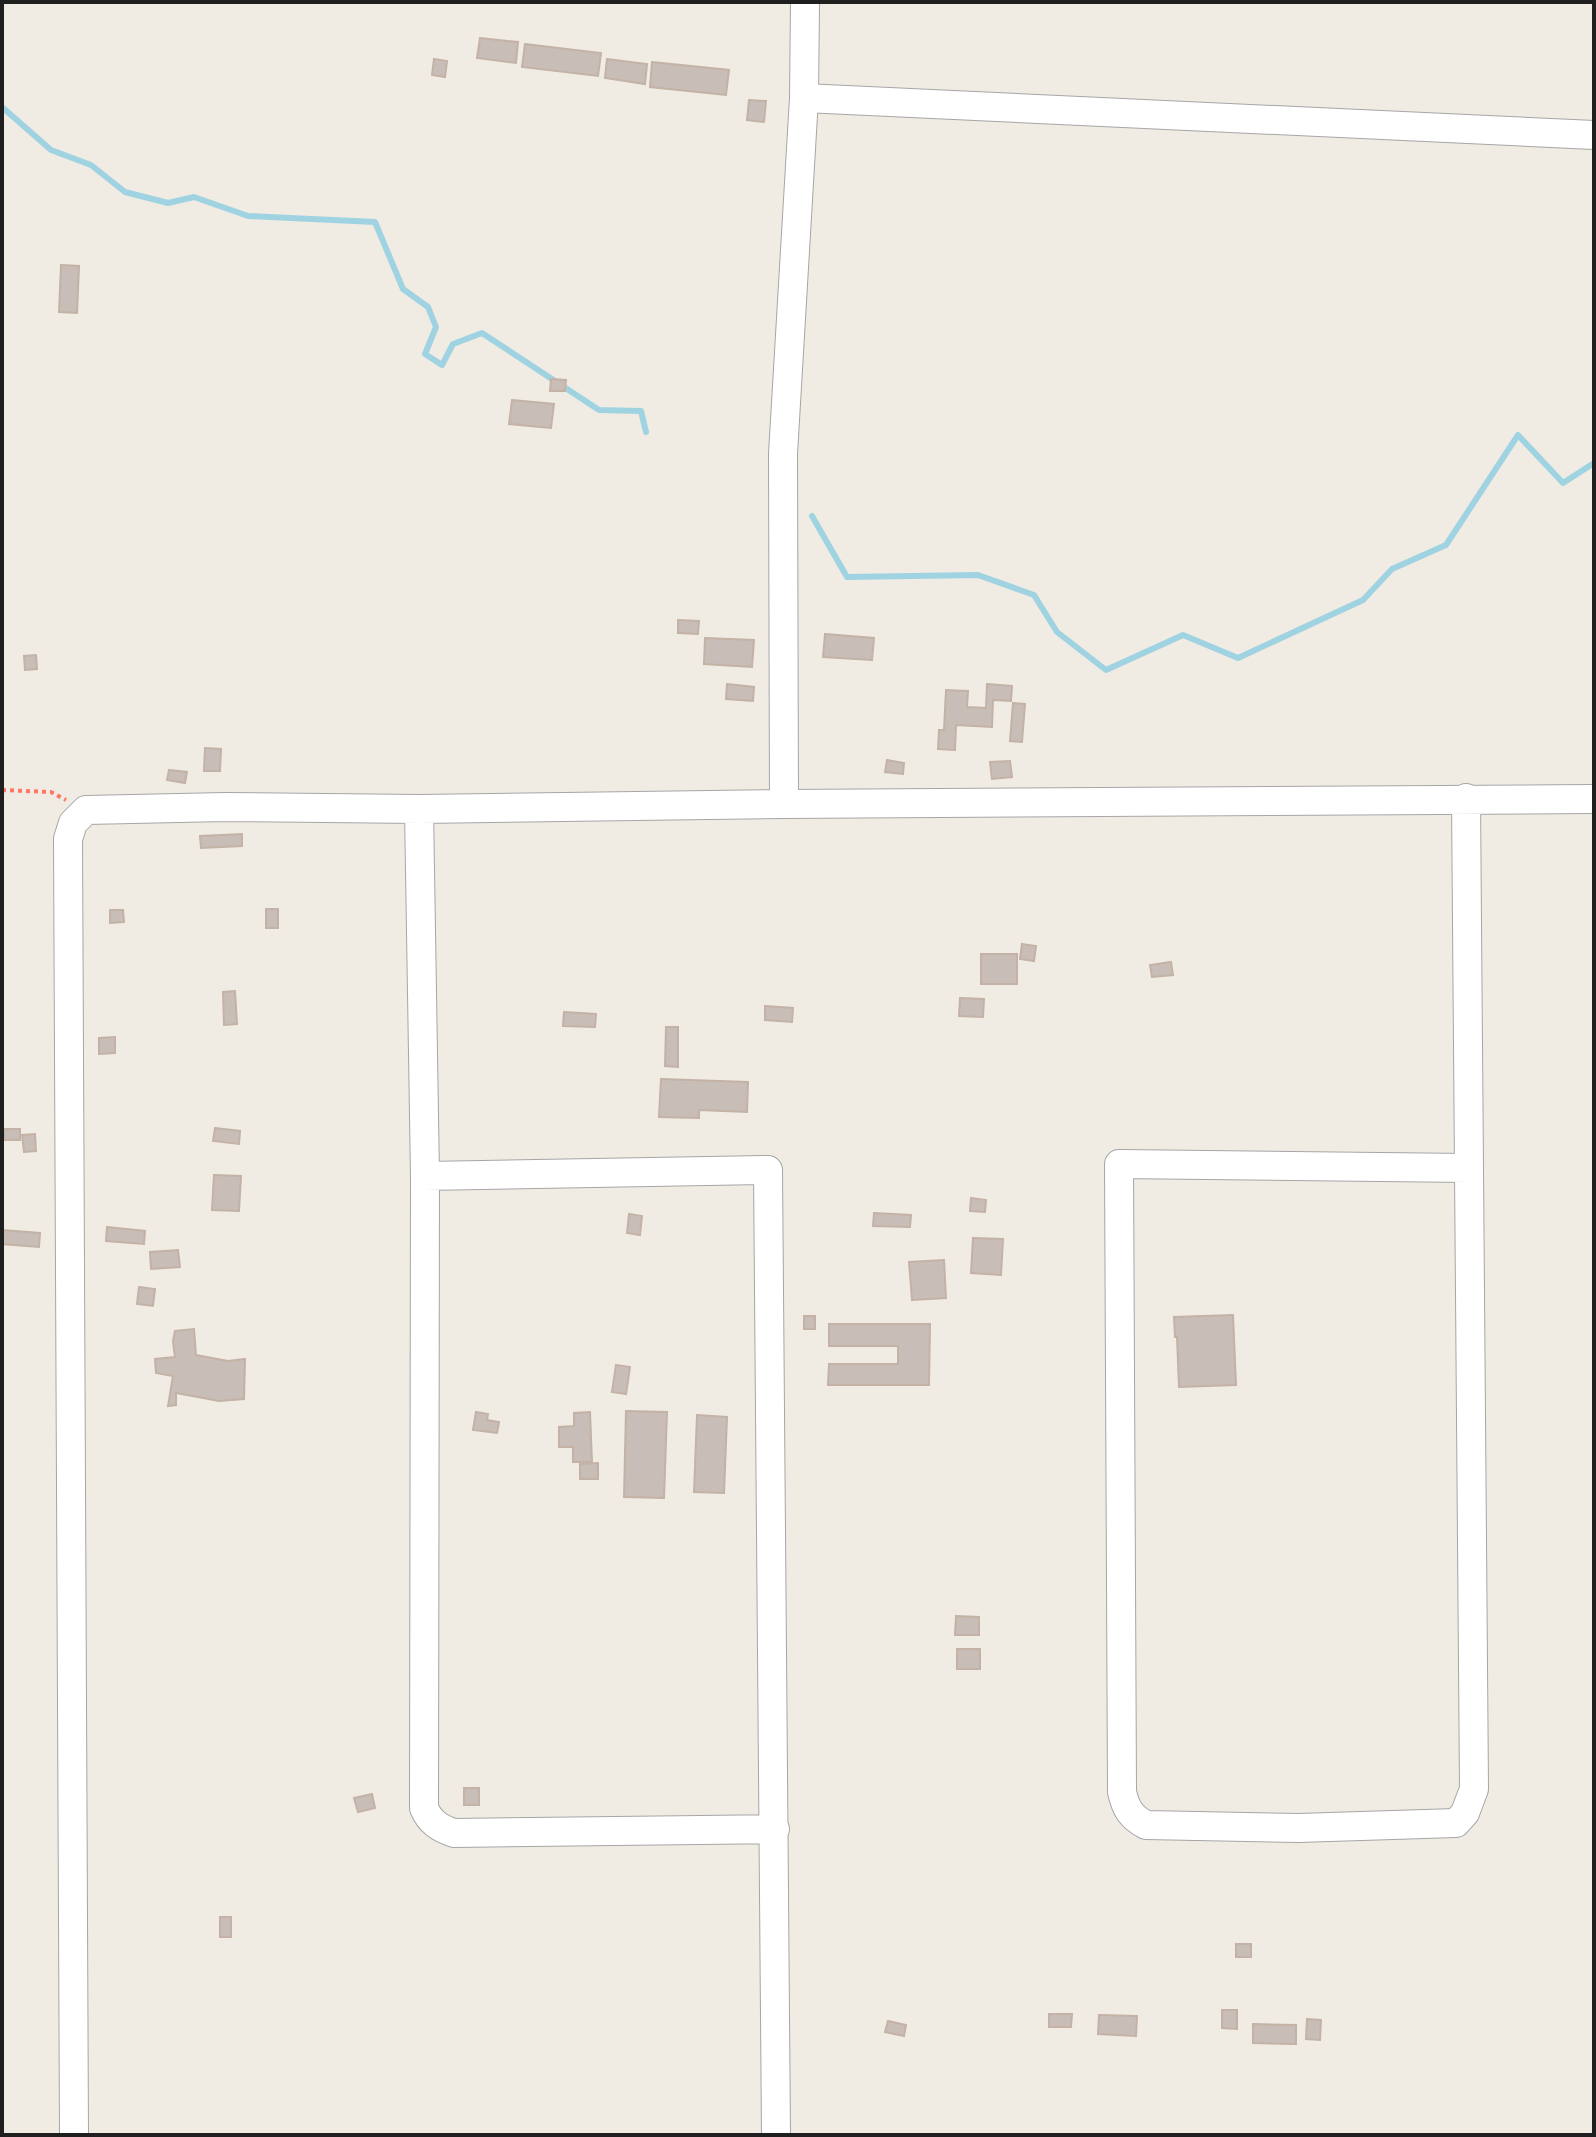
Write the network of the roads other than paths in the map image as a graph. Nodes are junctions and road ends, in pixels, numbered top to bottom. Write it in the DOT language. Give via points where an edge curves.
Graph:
graph roads {
  1 [pos="805,2"];
  2 [pos="804,98"];
  3 [pos="1594,135"];
  4 [pos="1466,798"];
  5 [pos="1594,799"];
  6 [pos="784,804"];
  7 [pos="419,809"];
  8 [pos="1468,1168"];
  9 [pos="425,1176"];
  10 [pos="775,1829"];
  11 [pos="74,2135"];
  12 [pos="776,2135"];
  1 -- 2 [label="street"];
  2 -- 3 [label="street"];
  2 -- 6 [label="street" via="783,454"];
  4 -- 5 [label="street"];
  4 -- 6 [label="street"];
  4 -- 8 [label="street"];
  6 -- 7 [label="street"];
  7 -- 9 [label="street"];
  7 -- 11 [label="street" via="86,810 73,823 68,839"];
  8 -- 8 [label="street" via="1119,1164 1122,1792 1133,1819 1146,1825 1298,1828 1456,1823 1470,1803 1474,1789"];
  9 -- 10 [label="street" via="424,1808 429,1818 454,1833"];
  9 -- 10 [label="street" via="768,1170"];
  10 -- 12 [label="street"];
}
